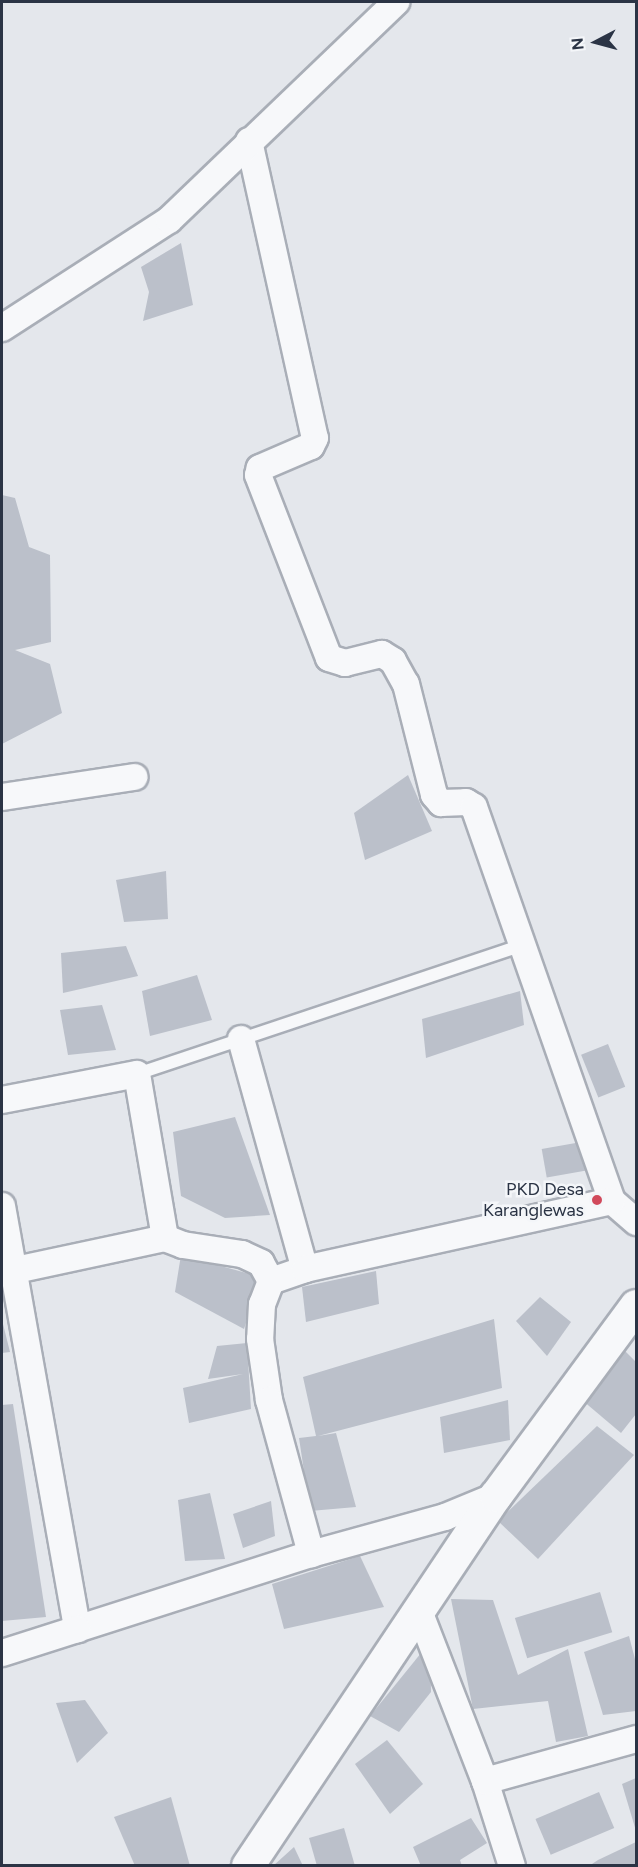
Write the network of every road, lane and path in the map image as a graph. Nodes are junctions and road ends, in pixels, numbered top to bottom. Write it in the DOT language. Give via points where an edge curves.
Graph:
graph roads {
  1 [pos="396,2"];
  2 [pos="249,141"];
  3 [pos="2,328"];
  4 [pos="135,777"];
  5 [pos="2,797"];
  6 [pos="524,945"];
  7 [pos="241,1039"];
  8 [pos="137,1074"];
  9 [pos="2,1100"];
  10 [pos="612,1201"];
  11 [pos="2,1206"];
  12 [pos="636,1222"];
  13 [pos="165,1238"];
  14 [pos="305,1269"];
  15 [pos="10,1271"];
  16 [pos="271,1281"];
  17 [pos="636,1306"];
  18 [pos="496,1496"];
  19 [pos="311,1554"];
  20 [pos="419,1611"];
  21 [pos="77,1629"];
  22 [pos="2,1653"];
  23 [pos="636,1739"];
  24 [pos="485,1781"];
  25 [pos="248,1866"];
  26 [pos="512,1866"];
  1 -- 2 [label="street"];
  2 -- 3 [label="street" via="169,219"];
  2 -- 6 [label="street" via="315,438 311,446 260,468 258,475 329,658 345,663 382,654 401,673 434,795 441,803 466,802 474,807"];
  4 -- 5 [label="street"];
  6 -- 7 [label="lane"];
  6 -- 10 [label="street"];
  7 -- 8 [label="lane"];
  7 -- 14 [label="street"];
  8 -- 9 [label="street"];
  8 -- 13 [label="street"];
  10 -- 12 [label="street"];
  10 -- 14 [label="street"];
  11 -- 15 [label="street"];
  13 -- 15 [label="street"];
  13 -- 16 [label="street" via="183,1245 242,1254 261,1263"];
  14 -- 16 [label="street"];
  15 -- 21 [label="street"];
  16 -- 19 [label="street" via="262,1304 260,1339 269,1400"];
  17 -- 18 [label="street"];
  18 -- 19 [label="street" via="445,1517"];
  18 -- 20 [label="street"];
  19 -- 21 [label="street"];
  20 -- 24 [label="street"];
  20 -- 25 [label="street"];
  21 -- 22 [label="street"];
  23 -- 24 [label="street"];
  24 -- 26 [label="street"];
}
